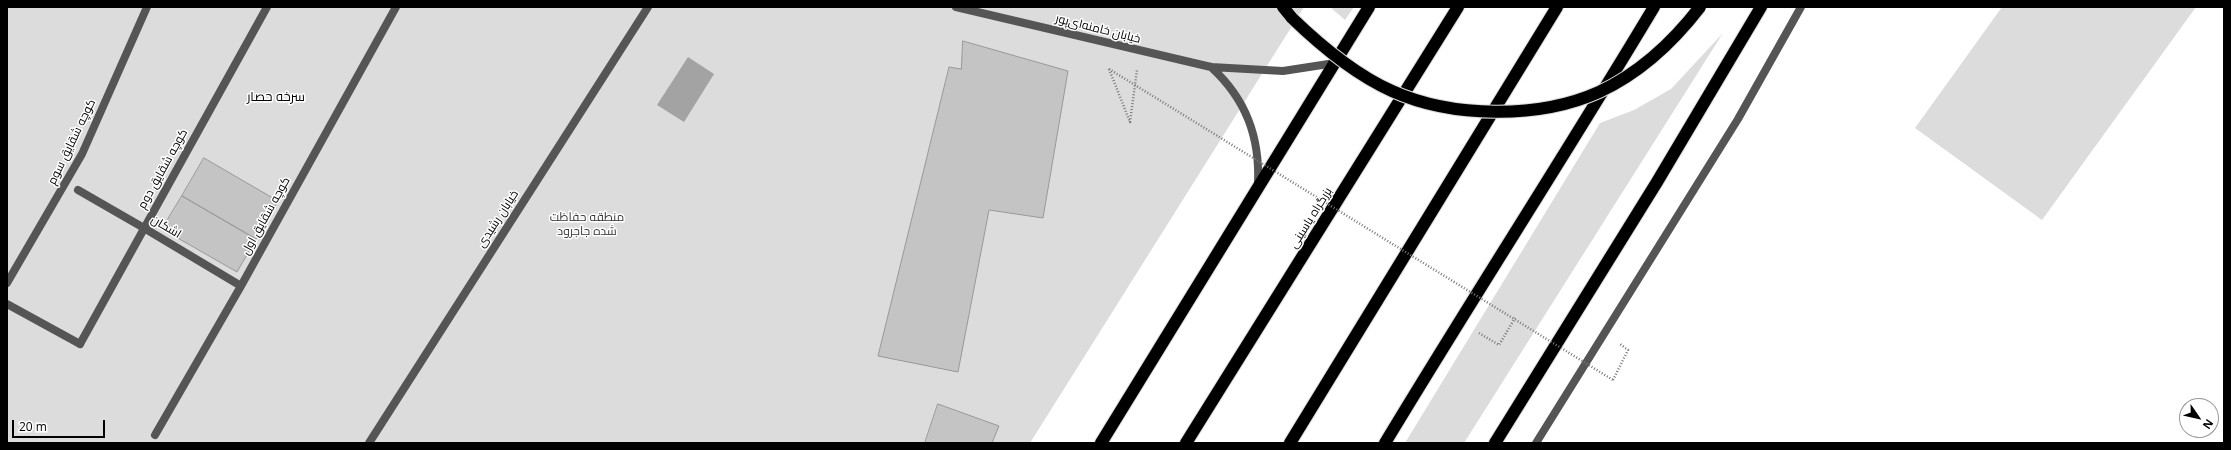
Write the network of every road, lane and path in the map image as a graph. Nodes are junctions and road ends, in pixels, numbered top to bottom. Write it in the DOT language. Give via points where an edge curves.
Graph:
graph roads {
  1 [pos="147,7"];
  2 [pos="267,7"];
  3 [pos="396,7"];
  4 [pos="648,7"];
  5 [pos="956,7"];
  6 [pos="1283,7"];
  7 [pos="1369,7"];
  8 [pos="1458,7"];
  9 [pos="1556,7"];
  10 [pos="1654,7"];
  11 [pos="1700,7"];
  12 [pos="1761,7"];
  13 [pos="1801,7"];
  14 [pos="1140,51"];
  15 [pos="1335,63"];
  16 [pos="1212,67"];
  17 [pos="1258,188"];
  18 [pos="78,190"];
  19 [pos="144,228"];
  20 [pos="7,283"];
  21 [pos="241,286"];
  22 [pos="7,304"];
  23 [pos="1515,318"];
  24 [pos="1499,345"];
  25 [pos="1628,350"];
  26 [pos="155,435"];
  27 [pos="369,443"];
  28 [pos="1101,443"];
  29 [pos="1186,443"];
  30 [pos="1290,443"];
  31 [pos="1385,443"];
  32 [pos="1495,443"];
  33 [pos="1536,443"];
  1 -- 20 [label="street, کوچه شقایق سوم" via="82,154"];
  2 -- 19 [label="street, کوچه شقایق دوم"];
  3 -- 21 [label="street, کوچه شقایق اول"];
  4 -- 27 [label="street, خیابان رشیدی"];
  5 -- 14 [label="street, خیابان خامنه‌ای‌پور"];
  6 -- 11 [label="highway, bridge" via="1292,18 1345,62 1393,91 1446,107 1484,112 1527,110 1570,102 1600,92 1652,58 1684,28"];
  7 -- 15 [label="highway"];
  8 -- 29 [label="highway, بزرگراه یاسینی"];
  9 -- 30 [label="highway"];
  10 -- 31 [label="highway"];
  12 -- 32 [label="highway" via="1657,182"];
  13 -- 33 [label="street" via="1738,119"];
  14 -- 16 [label="street, خیابان خامنه‌ای‌پور"];
  14 -- 23 [label="path, bridge" via="1130,122 1109,69"];
  15 -- 16 [label="street, خیابان خامنه‌ای‌پور" via="1283,71"];
  15 -- 17 [label="highway"];
  16 -- 17 [label="street" via="1228,82 1246,115 1258,150"];
  17 -- 28 [label="highway"];
  18 -- 19 [label="street, اشکان"];
  19 -- 21 [label="street, اشکان"];
  19 -- 22 [label="street, کوچه شقایق دوم" via="80,344"];
  21 -- 26 [label="street, کوچه شقایق اول"];
  23 -- 24 [label="path"];
  23 -- 25 [label="path, bridge" via="1613,380"];
}
